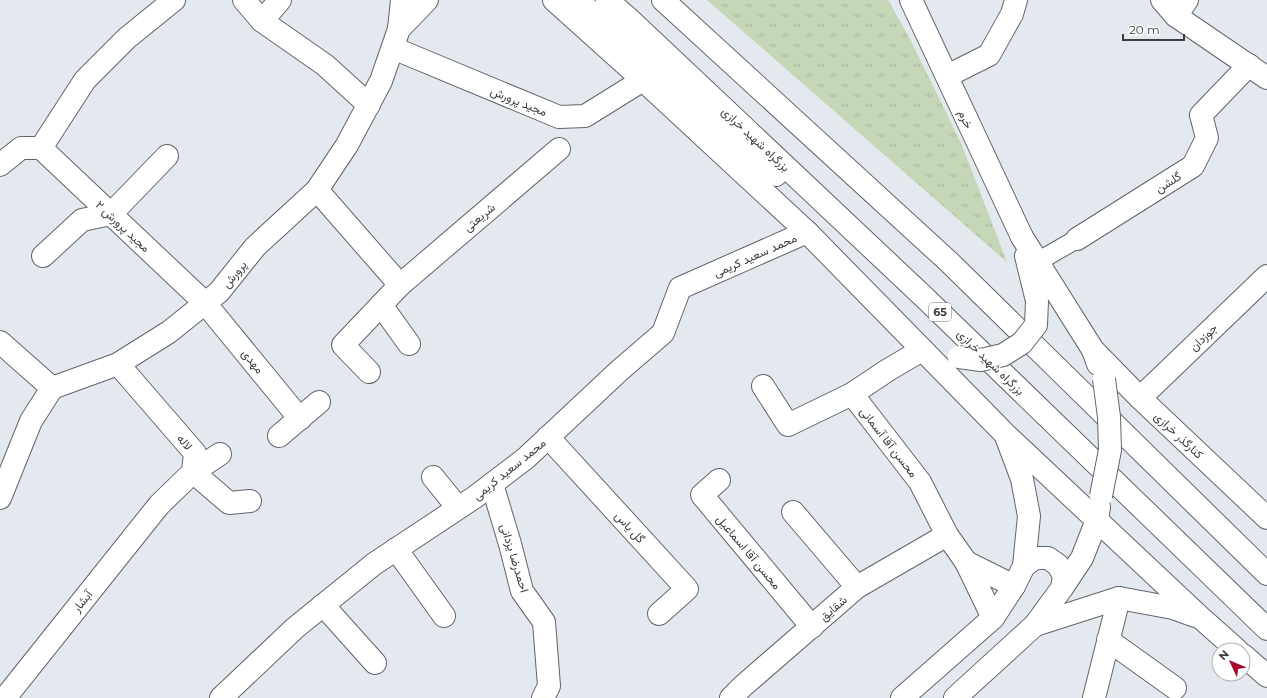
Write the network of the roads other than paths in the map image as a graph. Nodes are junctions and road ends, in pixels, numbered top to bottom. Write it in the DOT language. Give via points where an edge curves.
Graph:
graph roads {
  1 [pos="174,0"];
  2 [pos="244,0"];
  3 [pos="280,0"];
  4 [pos="402,0"];
  5 [pos="427,0"];
  6 [pos="554,0"];
  7 [pos="578,0"];
  8 [pos="607,0"];
  9 [pos="663,0"];
  10 [pos="911,0"];
  11 [pos="1016,0"];
  12 [pos="1162,0"];
  13 [pos="1181,8"];
  14 [pos="262,21"];
  15 [pos="396,38"];
  16 [pos="1248,65"];
  17 [pos="946,76"];
  18 [pos="1267,78"];
  19 [pos="643,80"];
  20 [pos="369,104"];
  21 [pos="41,148"];
  22 [pos="559,149"];
  23 [pos="167,156"];
  24 [pos="0,165"];
  25 [pos="317,190"];
  26 [pos="111,214"];
  27 [pos="808,232"];
  28 [pos="1022,237"];
  29 [pos="1077,239"];
  30 [pos="42,256"];
  31 [pos="885,261"];
  32 [pos="1037,262"];
  33 [pos="1267,276"];
  34 [pos="400,285"];
  35 [pos="205,303"];
  36 [pos="381,305"];
  37 [pos="0,342"];
  38 [pos="409,344"];
  39 [pos="922,350"];
  40 [pos="1093,350"];
  41 [pos="118,364"];
  42 [pos="369,372"];
  43 [pos="763,386"];
  44 [pos="52,388"];
  45 [pos="852,394"];
  46 [pos="1140,398"];
  47 [pos="319,402"];
  48 [pos="300,419"];
  49 [pos="1005,434"];
  50 [pos="279,436"];
  51 [pos="548,437"];
  52 [pos="220,454"];
  53 [pos="193,472"];
  54 [pos="433,477"];
  55 [pos="719,480"];
  56 [pos="492,484"];
  57 [pos="0,498"];
  58 [pos="250,501"];
  59 [pos="458,508"];
  60 [pos="793,512"];
  61 [pos="1267,518"];
  62 [pos="1097,520"];
  63 [pos="947,534"];
  64 [pos="396,549"];
  65 [pos="966,562"];
  66 [pos="1024,566"];
  67 [pos="1267,574"];
  68 [pos="1014,586"];
  69 [pos="857,587"];
  70 [pos="1062,588"];
  71 [pos="1119,598"];
  72 [pos="323,605"];
  73 [pos="660,614"];
  74 [pos="444,616"];
  75 [pos="992,618"];
  76 [pos="1201,618"];
  77 [pos="1034,625"];
  78 [pos="812,627"];
  79 [pos="1267,629"];
  80 [pos="1108,640"];
  81 [pos="1228,642"];
  82 [pos="1251,662"];
  83 [pos="375,663"];
  84 [pos="1267,676"];
  85 [pos="1175,688"];
  86 [pos="5,698"];
  87 [pos="221,698"];
  88 [pos="542,698"];
  89 [pos="731,698"];
  90 [pos="902,698"];
  91 [pos="955,698"];
  92 [pos="1094,698"];
  1 -- 21 [label="main road" via="127,38 85,80"];
  2 -- 14 [label="main road"];
  3 -- 14 [label="main road"];
  4 -- 15 [label="main road"];
  5 -- 15 [label="main road, پرورش"];
  6 -- 19 [label="main road"];
  7 -- 31 [label="main road" via="759,162"];
  8 -- 31 [label="main road, بزرگراه شهید خرازی / 65"];
  9 -- 67 [label="main road" via="948,261"];
  10 -- 17 [label="main road, خرم"];
  11 -- 17 [label="main road" via="1012,14 989,55"];
  12 -- 13 [label="main road"];
  13 -- 16 [label="main road"];
  14 -- 20 [label="main road" via="325,65"];
  15 -- 19 [label="main road, مجید پرورش" via="559,117 585,116"];
  15 -- 20 [label="main road, پرورش" via="381,81"];
  16 -- 18 [label="main road"];
  16 -- 29 [label="main road, گلشن" via="1202,115 1207,138 1193,166"];
  17 -- 28 [label="main road, خرم"];
  19 -- 27 [label="main road"];
  20 -- 25 [label="main road, پرورش" via="347,145"];
  21 -- 24 [label="main road" via="21,148"];
  21 -- 26 [label="main road, مجید پرورش ۲"];
  22 -- 34 [label="main road, شریعتی"];
  23 -- 26 [label="main road"];
  25 -- 34 [label="main road"];
  25 -- 35 [label="main road, پرورش" via="255,247 218,292"];
  26 -- 30 [label="main road" via="82,220"];
  26 -- 35 [label="main road, مجید پرورش ۲"];
  27 -- 39 [label="main road"];
  27 -- 51 [label="main road, محمد سعید کریمی" via="680,288 663,333"];
  28 -- 32 [label="main road"];
  28 -- 39 [label="main road, bridge" via="1037,301 1036,324 1022,343 1004,355 981,360"];
  29 -- 32 [label="street, گلشن"];
  31 -- 79 [label="main road, بزرگراه شهید خرازی / 65"];
  32 -- 40 [label="main road"];
  33 -- 46 [label="main road, جوزدان"];
  34 -- 36 [label="main road, شریعتی"];
  35 -- 41 [label="main road, پرورش" via="169,332"];
  35 -- 48 [label="main road, مهدی"];
  36 -- 38 [label="main road"];
  36 -- 42 [label="main road, شریعتی" via="343,345"];
  37 -- 44 [label="main road"];
  39 -- 45 [label="main road, محسن آقا آسمانی"];
  39 -- 49 [label="main road"];
  40 -- 46 [label="main road, کنارگذر خرازی"];
  40 -- 62 [label="main road, bridge" via="1104,379 1110,450"];
  41 -- 44 [label="main road, پرورش"];
  41 -- 53 [label="main road, لاله" via="195,453"];
  43 -- 45 [label="main road" via="788,425"];
  44 -- 57 [label="main road" via="31,422"];
  45 -- 63 [label="main road, محسن آقا آسمانی" via="920,482"];
  46 -- 61 [label="main road, کنارگذر خرازی"];
  47 -- 48 [label="main road"];
  48 -- 50 [label="main road"];
  49 -- 62 [label="main road"];
  49 -- 66 [label="main road" via="1022,478 1029,516"];
  51 -- 56 [label="main road, محمد سعید کریمی"];
  51 -- 73 [label="main road, گل یاس" via="687,589"];
  52 -- 53 [label="main road, آبشار"];
  53 -- 58 [label="main road" via="229,503"];
  53 -- 86 [label="main road, آبشار" via="159,505"];
  54 -- 59 [label="main road"];
  55 -- 78 [label="main road, محسن آقا اسماعیل" via="702,495"];
  56 -- 59 [label="main road, محمد سعید کریمی"];
  56 -- 88 [label="main road, احمدرضا یزدانی" via="522,591 544,622 549,686"];
  59 -- 64 [label="main road, محمد سعید کریمی"];
  60 -- 69 [label="main road"];
  62 -- 70 [label="main road" via="1082,558"];
  62 -- 76 [label="main road"];
  63 -- 65 [label="main road, محسن آقا آسمانی"];
  63 -- 69 [label="main road, شقایق"];
  64 -- 72 [label="main road, محمد سعید کریمی"];
  64 -- 74 [label="main road"];
  65 -- 68 [label="main road"];
  65 -- 75 [label="main road, محسن آقا آسمانی"];
  66 -- 68 [label="main road"];
  66 -- 70 [label="main road" via="1035,558 1048,558 1058,565 1064,576"];
  68 -- 75 [label="main road"];
  69 -- 78 [label="main road, شقایق"];
  70 -- 77 [label="main road"];
  71 -- 76 [label="main road" via="1173,608"];
  71 -- 77 [label="main road"];
  71 -- 80 [label="main road"];
  72 -- 83 [label="main road"];
  72 -- 87 [label="main road, محمد سعید کریمی"];
  75 -- 90 [label="main road"];
  76 -- 81 [label="main road"];
  77 -- 91 [label="main road"];
  78 -- 89 [label="main road, شقایق"];
  80 -- 85 [label="main road"];
  80 -- 92 [label="main road"];
  82 -- 84 [label="main road"];
}
